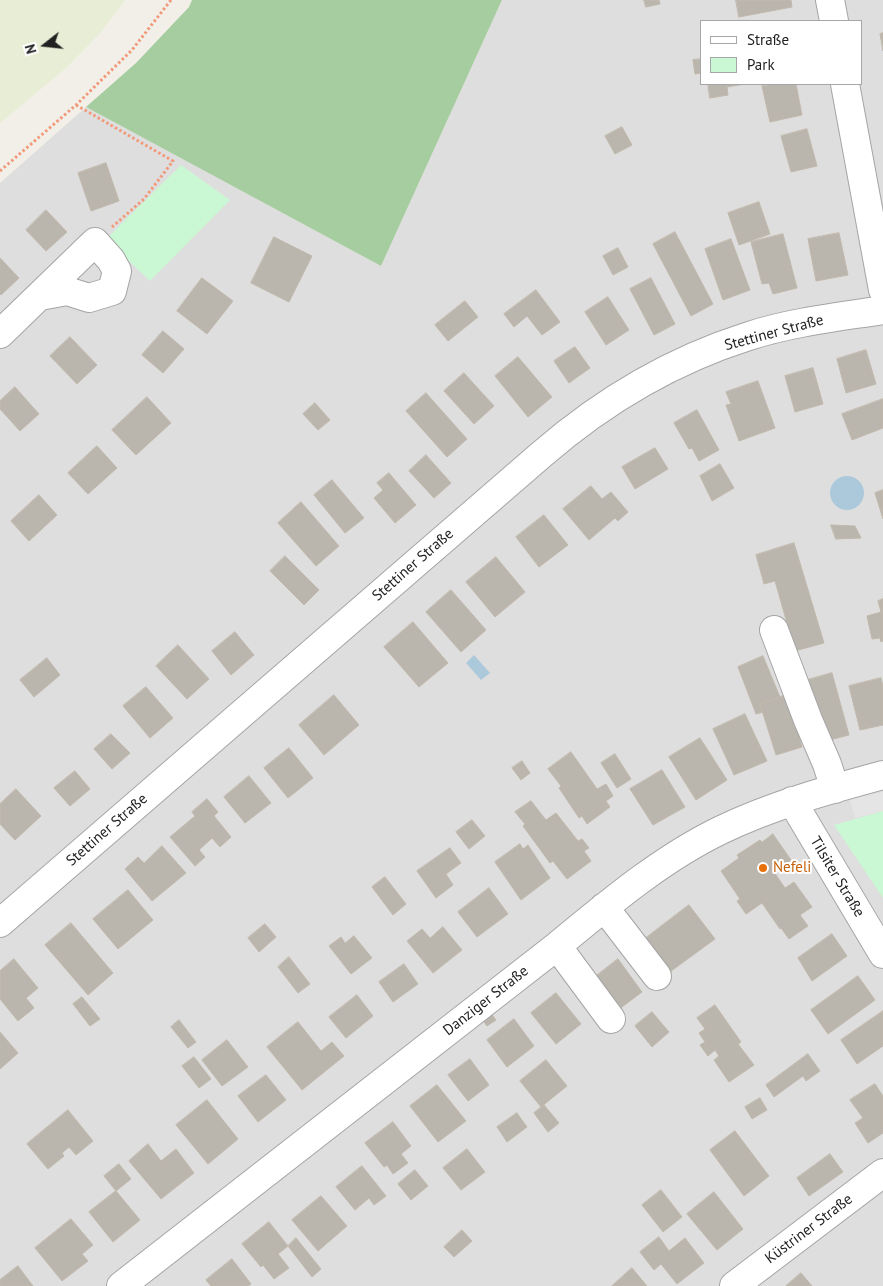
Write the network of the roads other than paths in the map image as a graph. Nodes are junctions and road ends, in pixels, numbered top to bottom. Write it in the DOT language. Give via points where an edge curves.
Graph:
graph roads {
  1 [pos="830,0"];
  2 [pos="834,20"];
  3 [pos="845,85"];
  4 [pos="883,290"];
  5 [pos="40,296"];
  6 [pos="883,310"];
  7 [pos="0,334"];
  8 [pos="774,630"];
  9 [pos="883,775"];
  10 [pos="835,789"];
  11 [pos="792,800"];
  12 [pos="604,907"];
  13 [pos="0,923"];
  14 [pos="557,946"];
  15 [pos="883,954"];
  16 [pos="657,976"];
  17 [pos="611,1019"];
  18 [pos="883,1173"];
  19 [pos="121,1286"];
  20 [pos="734,1286"];
  1 -- 2 [label="street"];
  3 -- 4 [label="street"];
  5 -- 5 [label="street" via="95,242 117,270 112,291 90,298 67,290"];
  5 -- 7 [label="street"];
  6 -- 13 [label="street, Stettiner Straße" via="806,322 750,336 673,367 604,406 566,433"];
  8 -- 10 [label="street"];
  9 -- 10 [label="street, Danziger Straße"];
  10 -- 11 [label="street, Danziger Straße"];
  11 -- 12 [label="street, Danziger Straße" via="713,834 672,858"];
  11 -- 15 [label="street, Tilsiter Straße"];
  12 -- 14 [label="street, Danziger Straße"];
  12 -- 16 [label="street"];
  14 -- 17 [label="street"];
  14 -- 19 [label="street, Danziger Straße"];
  18 -- 20 [label="street, Küstriner Straße"];
}
